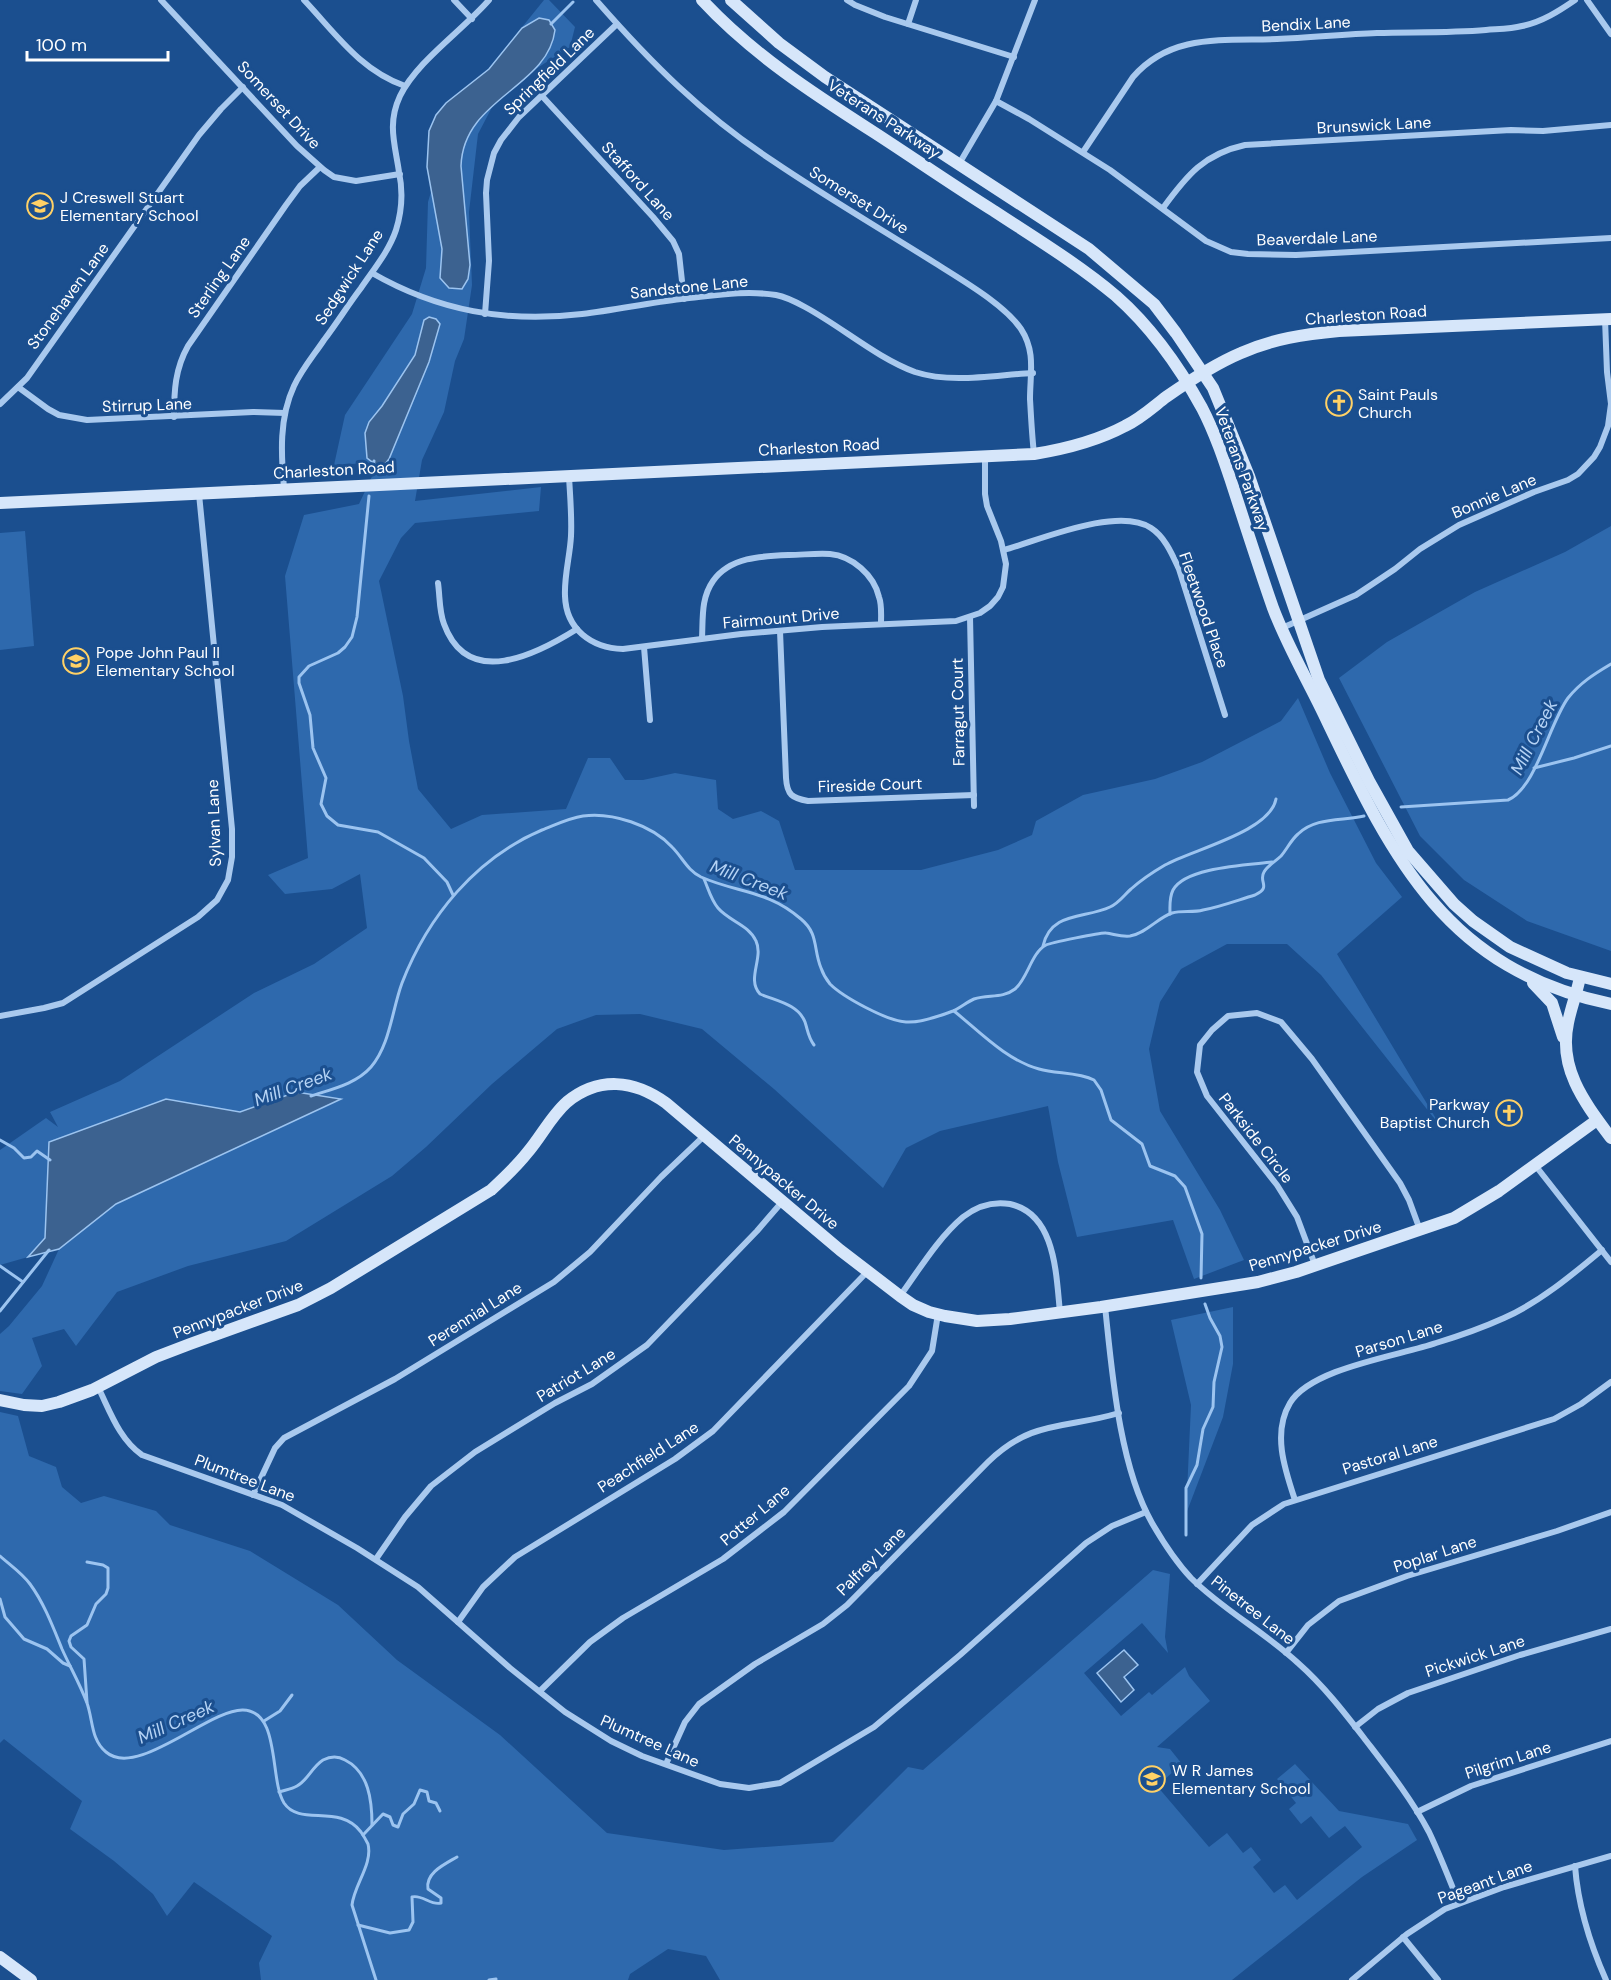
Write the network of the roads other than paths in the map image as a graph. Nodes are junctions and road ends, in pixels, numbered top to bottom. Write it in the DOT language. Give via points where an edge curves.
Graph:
graph roads {
  1 [pos="161,0"];
  2 [pos="304,0"];
  3 [pos="454,0"];
  4 [pos="489,0"];
  5 [pos="596,0"];
  6 [pos="702,0"];
  7 [pos="730,0"];
  8 [pos="847,0"];
  9 [pos="916,0"];
  10 [pos="1035,0"];
  11 [pos="1575,0"];
  12 [pos="1587,0"];
  13 [pos="472,19"];
  14 [pos="617,24"];
  15 [pos="908,24"];
  16 [pos="1611,34"];
  17 [pos="1014,57"];
  18 [pos="405,86"];
  19 [pos="243,87"];
  20 [pos="542,96"];
  21 [pos="996,101"];
  22 [pos="1611,125"];
  23 [pos="1083,152"];
  24 [pos="959,164"];
  25 [pos="320,167"];
  26 [pos="400,174"];
  27 [pos="1163,208"];
  28 [pos="1611,238"];
  29 [pos="372,273"];
  30 [pos="684,299"];
  31 [pos="485,315"];
  32 [pos="1608,319"];
  33 [pos="1033,373"];
  34 [pos="1204,374"];
  35 [pos="1187,385"];
  36 [pos="18,387"];
  37 [pos="0,404"];
  38 [pos="285,413"];
  39 [pos="174,417"];
  40 [pos="1034,454"];
  41 [pos="985,456"];
  42 [pos="569,476"];
  43 [pos="284,489"];
  44 [pos="199,494"];
  45 [pos="0,503"];
  46 [pos="1004,550"];
  47 [pos="438,584"];
  48 [pos="970,617"];
  49 [pos="1298,621"];
  50 [pos="881,624"];
  51 [pos="1282,628"];
  52 [pos="577,629"];
  53 [pos="780,631"];
  54 [pos="702,639"];
  55 [pos="644,647"];
  56 [pos="1224,715"];
  57 [pos="650,720"];
  58 [pos="974,795"];
  59 [pos="974,806"];
  60 [pos="1523,974"];
  61 [pos="1580,977"];
  62 [pos="1611,984"];
  63 [pos="1576,996"];
  64 [pos="1611,1004"];
  65 [pos="0,1016"];
  66 [pos="1566,1046"];
  67 [pos="1597,1120"];
  68 [pos="704,1136"];
  69 [pos="1611,1138"];
  70 [pos="1535,1165"];
  71 [pos="782,1202"];
  72 [pos="1420,1230"];
  73 [pos="1602,1251"];
  74 [pos="1611,1262"];
  75 [pos="1316,1266"];
  76 [pos="867,1272"];
  77 [pos="900,1296"];
  78 [pos="1105,1306"];
  79 [pos="1060,1312"];
  80 [pos="938,1314"];
  81 [pos="1611,1382"];
  82 [pos="98,1387"];
  83 [pos="0,1400"];
  84 [pos="1119,1413"];
  85 [pos="253,1495"];
  86 [pos="1295,1500"];
  87 [pos="1146,1512"];
  88 [pos="1611,1512"];
  89 [pos="376,1559"];
  90 [pos="1197,1584"];
  91 [pos="458,1622"];
  92 [pos="1611,1629"];
  93 [pos="1286,1653"];
  94 [pos="540,1692"];
  95 [pos="1355,1727"];
  96 [pos="1611,1741"];
  97 [pos="666,1764"];
  98 [pos="1417,1812"];
  99 [pos="1611,1856"];
  100 [pos="1575,1866"];
  101 [pos="1459,1903"];
  102 [pos="1403,1937"];
  103 [pos="0,1957"];
  104 [pos="30,1980"];
  105 [pos="1352,1980"];
  106 [pos="1438,1980"];
  107 [pos="1606,1980"];
  1 -- 19 [label="street, Somerset Drive"];
  2 -- 18 [label="street" via="364,64"];
  3 -- 13 [label="street"];
  4 -- 13 [label="street, Sedgwick Lane"];
  5 -- 14 [label="street, Somerset Drive"];
  6 -- 35 [label="street, Veterans Parkway" via="765,58 1118,298 1169,357"];
  7 -- 24 [label="street, Veterans Parkway" via="810,66"];
  8 -- 15 [label="street"];
  9 -- 15 [label="street"];
  10 -- 17 [label="street"];
  11 -- 23 [label="street, Bendix Lane" via="1542,20 1510,28 1206,41 1178,46 1142,66"];
  12 -- 16 [label="street"];
  13 -- 18 [label="street, Sedgwick Lane"];
  14 -- 20 [label="street, Springfield Lane"];
  14 -- 33 [label="street, Somerset Drive" via="679,89 736,136 1001,309 1026,339"];
  15 -- 17 [label="street"];
  17 -- 21 [label="street"];
  18 -- 26 [label="street, Sedgwick Lane" via="392,126"];
  19 -- 25 [label="street, Somerset Drive"];
  19 -- 36 [label="street, Stonehaven Lane" via="200,135"];
  20 -- 30 [label="street, Stafford Lane" via="674,242"];
  20 -- 31 [label="street, Springfield Lane" via="509,128 490,166 486,193 489,261"];
  21 -- 23 [label="street, Beaverdale Lane"];
  21 -- 24 [label="street"];
  22 -- 27 [label="street, Brunswick Lane" via="1245,145 1202,162"];
  23 -- 27 [label="street, Beaverdale Lane"];
  24 -- 34 [label="street, Veterans Parkway" via="1070,235 1125,279 1154,304"];
  25 -- 26 [label="street, Somerset Drive" via="334,177 356,181"];
  25 -- 39 [label="street, Sterling Lane" via="286,204 188,346 174,383"];
  26 -- 29 [label="street, Sedgwick Lane" via="402,200 396,230"];
  27 -- 28 [label="street, Beaverdale Lane" via="1206,241 1231,252 1248,254 1296,255"];
  29 -- 31 [label="street, Sandstone Lane" via="411,292"];
  29 -- 38 [label="street, Sedgwick Lane" via="301,374"];
  30 -- 31 [label="street, Sandstone Lane" via="551,317"];
  30 -- 33 [label="street, Sandstone Lane" via="748,293 792,300 901,366 927,375"];
  32 -- 34 [label="street, Charleston Road" via="1308,334 1257,346"];
  32 -- 49 [label="street, Bonnie Lane" via="1610,416 1600,447 1586,466 1568,480 1459,525 1369,588"];
  33 -- 40 [label="street, Somerset Drive" via="1030,402"];
  34 -- 35 [label="street, Charleston Road"];
  34 -- 49 [label="street, Veterans Parkway" via="1243,460"];
  35 -- 40 [label="street, Charleston Road" via="1127,426 1081,444"];
  35 -- 51 [label="street, Veterans Parkway" via="1202,408 1221,453"];
  36 -- 37 [label="street, Stonehaven Lane"];
  36 -- 39 [label="street, Stirrup Lane" via="48,409 72,419"];
  38 -- 39 [label="street, Stirrup Lane"];
  38 -- 43 [label="street, Sedgwick Lane"];
  40 -- 41 [label="street, Charleston Road"];
  41 -- 42 [label="street, Charleston Road"];
  41 -- 46 [label="street, Fairmount Drive" via="987,506"];
  42 -- 43 [label="street, Charleston Road"];
  42 -- 52 [label="street" via="571,535 565,594 569,616"];
  43 -- 44 [label="street, Charleston Road"];
  44 -- 45 [label="street, Charleston Road"];
  44 -- 65 [label="street, Sylvan Lane" via="232,829 228,880 217,900 198,917 70,999"];
  46 -- 48 [label="street, Fairmount Drive" via="1005,576 998,597"];
  46 -- 56 [label="street, Fleetwood Place" via="1114,520 1140,522 1151,528 1168,547 1179,569"];
  47 -- 52 [label="street" via="441,613 450,636 476,658 498,662 519,659"];
  48 -- 50 [label="street, Fairmount Drive"];
  48 -- 58 [label="street, Farragut Court"];
  49 -- 51 [label="street, Bonnie Lane"];
  49 -- 61 [label="street, Veterans Parkway" via="1331,705 1408,851 1473,921 1528,957"];
  50 -- 53 [label="street, Fairmount Drive"];
  50 -- 54 [label="street" via="880,597 864,570 855,563 832,554 773,556 731,565 714,580 704,601"];
  51 -- 60 [label="street, Veterans Parkway" via="1369,806 1402,862 1435,905 1468,938"];
  52 -- 55 [label="street, Fairmount Drive" via="600,646"];
  53 -- 54 [label="street, Fairmount Drive"];
  53 -- 58 [label="street, Fireside Court" via="790,795 808,801"];
  54 -- 55 [label="street, Fairmount Drive"];
  55 -- 57 [label="street"];
  58 -- 59 [label="street, Farragut Court"];
  60 -- 63 [label="street, Veterans Parkway"];
  60 -- 66 [label="street" via="1552,1003"];
  61 -- 62 [label="street, Veterans Parkway"];
  61 -- 63 [label="street"];
  63 -- 64 [label="street, Veterans Parkway"];
  63 -- 66 [label="street" via="1568,1020"];
  66 -- 67 [label="street" via="1576,1088"];
  67 -- 69 [label="street"];
  67 -- 70 [label="street, Pennypacker Drive"];
  68 -- 71 [label="street, Pennypacker Drive"];
  68 -- 82 [label="street, Pennypacker Drive" via="666,1103 640,1087 609,1084 594,1088 567,1102 522,1160 491,1190 331,1288 280,1312 156,1357"];
  68 -- 85 [label="street, Perennial Lane" via="590,1252 554,1282 394,1379 284,1438 275,1448"];
  70 -- 72 [label="street, Pennypacker Drive" via="1477,1205"];
  70 -- 73 [label="street"];
  71 -- 76 [label="street, Pennypacker Drive"];
  71 -- 89 [label="street, Patriot Lane" via="647,1345 592,1384 475,1452 431,1486"];
  72 -- 75 [label="street, Pennypacker Drive"];
  72 -- 75 [label="street, Parkside Circle" via="1400,1183 1281,1022 1257,1013 1228,1016 1200,1045 1197,1072 1207,1096 1277,1185 1297,1217"];
  73 -- 74 [label="street"];
  73 -- 86 [label="street, Parson Lane" via="1534,1303 1507,1317 1306,1386 1290,1403 1281,1435 1282,1458"];
  75 -- 78 [label="street, Pennypacker Drive" via="1258,1282"];
  76 -- 77 [label="street, Pennypacker Drive"];
  76 -- 91 [label="street, Peachfield Lane" via="713,1431 675,1459 516,1557 483,1587"];
  77 -- 79 [label="street" via="961,1219 982,1206 1005,1203 1027,1211 1043,1228 1051,1251"];
  77 -- 80 [label="street, Pennypacker Drive"];
  78 -- 79 [label="street, Pennypacker Drive"];
  78 -- 84 [label="street, Pinetree Lane"];
  79 -- 80 [label="street, Pennypacker Drive" via="993,1321"];
  80 -- 94 [label="street, Potter Lane" via="932,1351 909,1386 784,1512 723,1560 623,1618 590,1642"];
  81 -- 86 [label="street, Pastoral Lane" via="1554,1419"];
  82 -- 83 [label="street, Pennypacker Drive" via="42,1406"];
  82 -- 85 [label="street, Plumtree Lane" via="130,1447 142,1455"];
  84 -- 87 [label="street, Pinetree Lane" via="1132,1476"];
  84 -- 97 [label="street, Palfrey Lane" via="1033,1431 1008,1443 847,1605 699,1704 685,1722"];
  85 -- 89 [label="street, Plumtree Lane" via="296,1512"];
  86 -- 90 [label="street, Pastoral Lane" via="1251,1525"];
  87 -- 90 [label="street, Pinetree Lane"];
  87 -- 97 [label="street, Plumtree Lane" via="1112,1526 1086,1543 874,1727 780,1783 735,1787"];
  88 -- 93 [label="street, Poplar Lane" via="1339,1601 1308,1625"];
  89 -- 91 [label="street, Plumtree Lane" via="418,1587"];
  90 -- 93 [label="street, Pinetree Lane"];
  91 -- 94 [label="street, Plumtree Lane"];
  92 -- 95 [label="street, Pickwick Lane" via="1408,1693"];
  93 -- 95 [label="street, Pinetree Lane" via="1312,1676"];
  94 -- 97 [label="street, Plumtree Lane" via="596,1733"];
  95 -- 98 [label="street, Pinetree Lane"];
  96 -- 98 [label="street, Pilgrim Lane" via="1471,1785"];
  98 -- 101 [label="street, Pinetree Lane"];
  99 -- 100 [label="street, Pageant Lane"];
  100 -- 101 [label="street, Pageant Lane"];
  100 -- 107 [label="street" via="1577,1893"];
  101 -- 102 [label="street, Pageant Lane"];
  102 -- 105 [label="street, Pageant Lane"];
  102 -- 106 [label="street"];
  103 -- 104 [label="street"];
}
